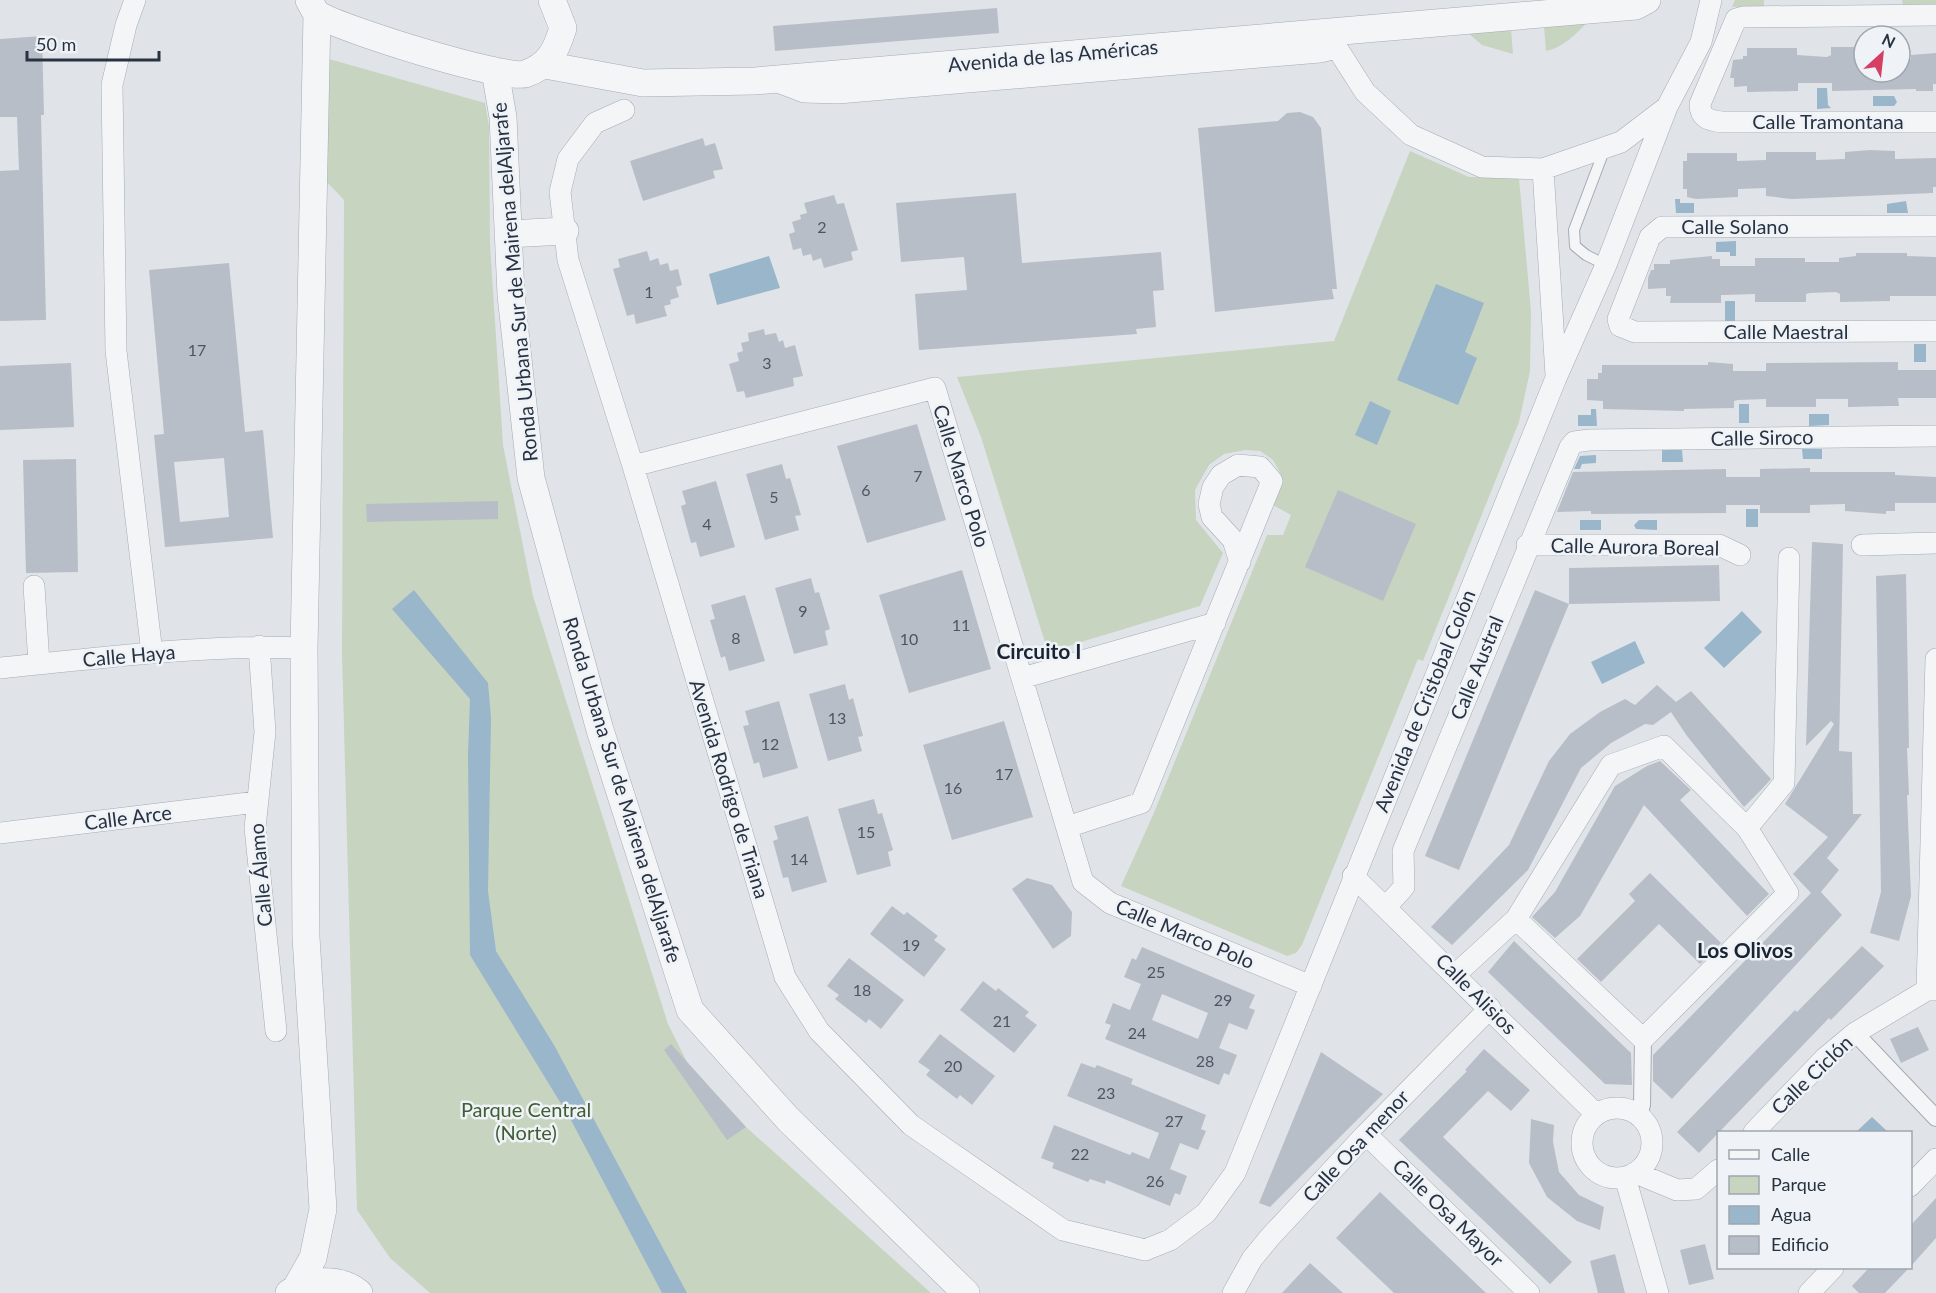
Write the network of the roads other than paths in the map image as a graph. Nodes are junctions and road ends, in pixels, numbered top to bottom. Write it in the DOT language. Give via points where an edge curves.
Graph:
graph roads {
  1 [pos="135,0"];
  2 [pos="553,0"];
  3 [pos="1647,0"];
  4 [pos="1711,0"];
  5 [pos="313,7"];
  6 [pos="1936,15"];
  7 [pos="1331,44"];
  8 [pos="545,65"];
  9 [pos="495,71"];
  10 [pos="1667,107"];
  11 [pos="624,110"];
  12 [pos="1936,122"];
  13 [pos="1605,147"];
  14 [pos="1543,169"];
  15 [pos="1936,226"];
  16 [pos="565,231"];
  17 [pos="508,234"];
  18 [pos="1606,265"];
  19 [pos="1551,303"];
  20 [pos="1584,314"];
  21 [pos="1936,331"];
  22 [pos="1635,332"];
  23 [pos="1556,378"];
  24 [pos="1936,436"];
  25 [pos="1588,440"];
  26 [pos="633,466"];
  27 [pos="1936,543"];
  28 [pos="1527,545"];
  29 [pos="1862,545"];
  30 [pos="1740,555"];
  31 [pos="1789,558"];
  32 [pos="1239,562"];
  33 [pos="34,586"];
  34 [pos="1215,623"];
  35 [pos="259,646"];
  36 [pos="304,648"];
  37 [pos="152,653"];
  38 [pos="1936,659"];
  39 [pos="39,664"];
  40 [pos="0,668"];
  41 [pos="1022,678"];
  42 [pos="257,802"];
  43 [pos="1067,827"];
  44 [pos="1747,828"];
  45 [pos="0,833"];
  46 [pos="1353,876"];
  47 [pos="1386,907"];
  48 [pos="1516,919"];
  49 [pos="1456,974"];
  50 [pos="1311,986"];
  51 [pos="1932,990"];
  52 [pos="1490,1008"];
  53 [pos="276,1031"];
  54 [pos="1854,1033"];
  55 [pos="1643,1039"];
  56 [pos="1596,1114"];
  57 [pos="1639,1114"];
  58 [pos="1936,1118"];
  59 [pos="1755,1131"];
  60 [pos="1366,1134"];
  61 [pos="1936,1159"];
  62 [pos="1717,1172"];
  63 [pos="1631,1175"];
  64 [pos="1912,1185"];
  65 [pos="1206,1213"];
  66 [pos="1832,1269"];
  67 [pos="292,1291"];
  68 [pos="359,1293"];
  69 [pos="966,1293"];
  70 [pos="1233,1293"];
  71 [pos="1529,1293"];
  72 [pos="1658,1293"];
  73 [pos="1809,1293"];
  1 -- 37 [label="street" via="112,85 116,351"];
  2 -- 8 [label="street" via="563,28 557,48"];
  3 -- 7 [label="street, Avenida de las Américas" via="1636,6"];
  4 -- 10 [label="street" via="1701,42"];
  5 -- 9 [label="street" via="402,44"];
  5 -- 36 [label="street"];
  6 -- 12 [label="street, Calle Tramontana" via="1736,19 1700,104 1704,117 1721,122"];
  7 -- 8 [label="street, Avenida de las Américas" via="713,83 643,83"];
  7 -- 14 [label="street" via="1365,92 1411,135 1482,167"];
  8 -- 9 [label="street" via="522,75"];
  9 -- 17 [label="street, Ronda Urbana Sur de Mairena delAljarafe" via="503,117"];
  10 -- 13 [label="street" via="1621,142"];
  10 -- 18 [label="street"];
  11 -- 16 [label="street, Avenida Rodrigo de Triana" via="595,123 568,159 560,192"];
  13 -- 14 [label="street"];
  13 -- 18 [label="lane" via="1574,230 1575,246"];
  14 -- 19 [label="street, Avenida de Cristobal Colón"];
  15 -- 22 [label="street, Calle Solano" via="1662,227 1650,237 1618,319 1620,326"];
  16 -- 17 [label="street"];
  16 -- 26 [label="street, Avenida Rodrigo de Triana" via="568,260"];
  17 -- 69 [label="street, Ronda Urbana Sur de Mairena delAljarafe" via="531,478 600,730 690,1010 788,1119"];
  18 -- 20 [label="street"];
  19 -- 20 [label="street" via="1557,316 1566,321"];
  19 -- 23 [label="street, Avenida de Cristobal Colón"];
  20 -- 23 [label="street"];
  21 -- 22 [label="street, Calle Maestral"];
  23 -- 46 [label="street, Avenida de Cristobal Colón"];
  24 -- 25 [label="street, Calle Siroco"];
  25 -- 28 [label="street, Calle Austral" via="1574,442 1570,447"];
  26 -- 41 [label="street, Calle Marco Polo" via="935,388"];
  26 -- 65 [label="street, Avenida Rodrigo de Triana" via="785,977 819,1030 911,1125 1063,1230 1145,1250 1170,1240"];
  27 -- 29 [label="street"];
  28 -- 30 [label="street, Calle Aurora Boreal" via="1719,545"];
  28 -- 47 [label="street, Calle Austral" via="1403,851 1404,887"];
  31 -- 44 [label="street" via="1784,783"];
  32 -- 34 [label="street"];
  33 -- 39 [label="street"];
  34 -- 41 [label="street"];
  34 -- 43 [label="street" via="1141,803"];
  35 -- 36 [label="street, Calle Haya"];
  35 -- 37 [label="street, Calle Haya"];
  35 -- 42 [label="street, Calle Álamo" via="265,732"];
  36 -- 67 [label="street" via="306,937 323,1209 313,1258"];
  37 -- 39 [label="street, Calle Haya"];
  38 -- 51 [label="street"];
  39 -- 40 [label="street, Calle Haya"];
  41 -- 43 [label="street, Calle Marco Polo"];
  42 -- 45 [label="street, Calle Arce"];
  42 -- 53 [label="street, Calle Álamo" via="255,828"];
  43 -- 50 [label="street, Calle Marco Polo" via="1083,882 1110,903"];
  44 -- 48 [label="street" via="1664,746 1611,765"];
  44 -- 55 [label="street" via="1788,893"];
  46 -- 47 [label="street, Calle Alisios"];
  46 -- 50 [label="street, Avenida de Cristobal Colón"];
  47 -- 49 [label="street, Calle Alisios"];
  48 -- 49 [label="street"];
  48 -- 55 [label="street"];
  49 -- 52 [label="street, Calle Alisios"];
  50 -- 65 [label="street, Avenida de Cristobal Colón" via="1235,1173"];
  51 -- 54 [label="street, Calle Ciclón"];
  52 -- 56 [label="street, Calle Alisios"];
  52 -- 60 [label="street, Calle Osa menor"];
  54 -- 58 [label="street"];
  54 -- 59 [label="street, Calle Ciclón"];
  55 -- 57 [label="street"];
  56 -- 57 [label="street" via="1618,1107"];
  56 -- 63 [label="street" via="1583,1131 1587,1162 1604,1176"];
  57 -- 63 [label="street" via="1652,1133 1653,1145 1645,1165"];
  60 -- 70 [label="street, Calle Osa menor" via="1252,1259"];
  60 -- 71 [label="street, Calle Osa Mayor"];
  61 -- 64 [label="street"];
  62 -- 63 [label="street" via="1696,1189 1677,1190"];
  63 -- 72 [label="street"];
  66 -- 73 [label="street"];
  67 -- 68 [label="street" via="315,1282 335,1282"];
}
